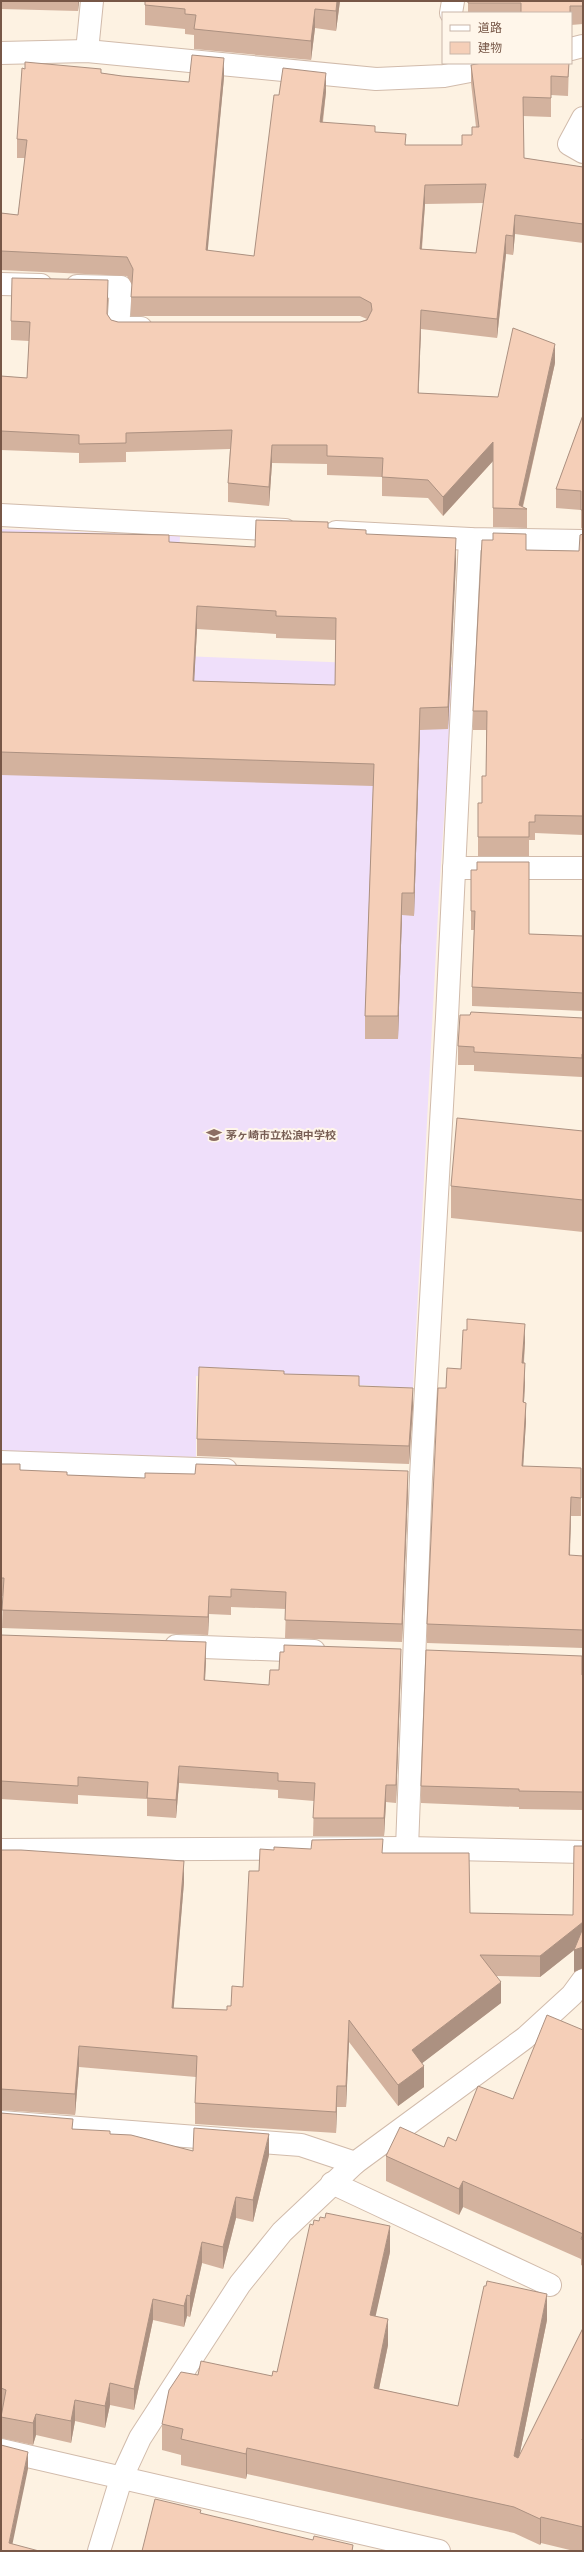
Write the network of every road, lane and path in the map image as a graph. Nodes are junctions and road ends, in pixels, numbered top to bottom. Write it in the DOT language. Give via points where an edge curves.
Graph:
graph roads {
  1 [pos="92,1"];
  2 [pos="453,1"];
  3 [pos="451,12"];
  4 [pos="583,46"];
  5 [pos="572,49"];
  6 [pos="87,51"];
  7 [pos="1,53"];
  8 [pos="501,64"];
  9 [pos="444,70"];
  10 [pos="583,118"];
  11 [pos="583,152"];
  12 [pos="1,284"];
  13 [pos="158,328"];
  14 [pos="1,515"];
  15 [pos="470,539"];
  16 [pos="583,541"];
  17 [pos="454,868"];
  18 [pos="583,868"];
  19 [pos="447,1017"];
  20 [pos="470,1018"];
  21 [pos="1,1462"];
  22 [pos="246,1470"];
  23 [pos="397,1476"];
  24 [pos="421,1477"];
  25 [pos="152,1645"];
  26 [pos="334,1651"];
  27 [pos="405,1654"];
  28 [pos="436,1655"];
  29 [pos="407,1848"];
  30 [pos="1,1850"];
  31 [pos="583,1852"];
  32 [pos="583,1980"];
  33 [pos="1,2122"];
  34 [pos="354,2163"];
  35 [pos="332,2183"];
  36 [pos="550,2285"];
  37 [pos="1,2450"];
  38 [pos="121,2479"];
  39 [pos="99,2551"];
  40 [pos="438,2551"];
  1 -- 6 [label="street"];
  2 -- 3 [label="street"];
  4 -- 5 [label="street"];
  6 -- 7 [label="street"];
  6 -- 9 [label="street" via="361,78"];
  8 -- 9 [label="street"];
  10 -- 11 [label="street" via="570,144"];
  12 -- 13 [label="street" via="121,288 118,328"];
  14 -- 15 [label="street"];
  15 -- 16 [label="street"];
  15 -- 17 [label="street"];
  17 -- 18 [label="street"];
  17 -- 19 [label="street"];
  19 -- 20 [label="street"];
  19 -- 24 [label="street"];
  21 -- 22 [label="street"];
  23 -- 24 [label="street"];
  24 -- 27 [label="street"];
  25 -- 26 [label="street"];
  27 -- 28 [label="street"];
  27 -- 29 [label="street"];
  29 -- 30 [label="street"];
  29 -- 31 [label="street"];
  32 -- 34 [label="street" via="572,1995 525,2038"];
  33 -- 34 [label="street" via="301,2145"];
  34 -- 35 [label="street"];
  35 -- 36 [label="street"];
  35 -- 38 [label="street" via="282,2232 240,2284 140,2438"];
  37 -- 38 [label="street"];
  38 -- 39 [label="street"];
  38 -- 40 [label="street"];
}
